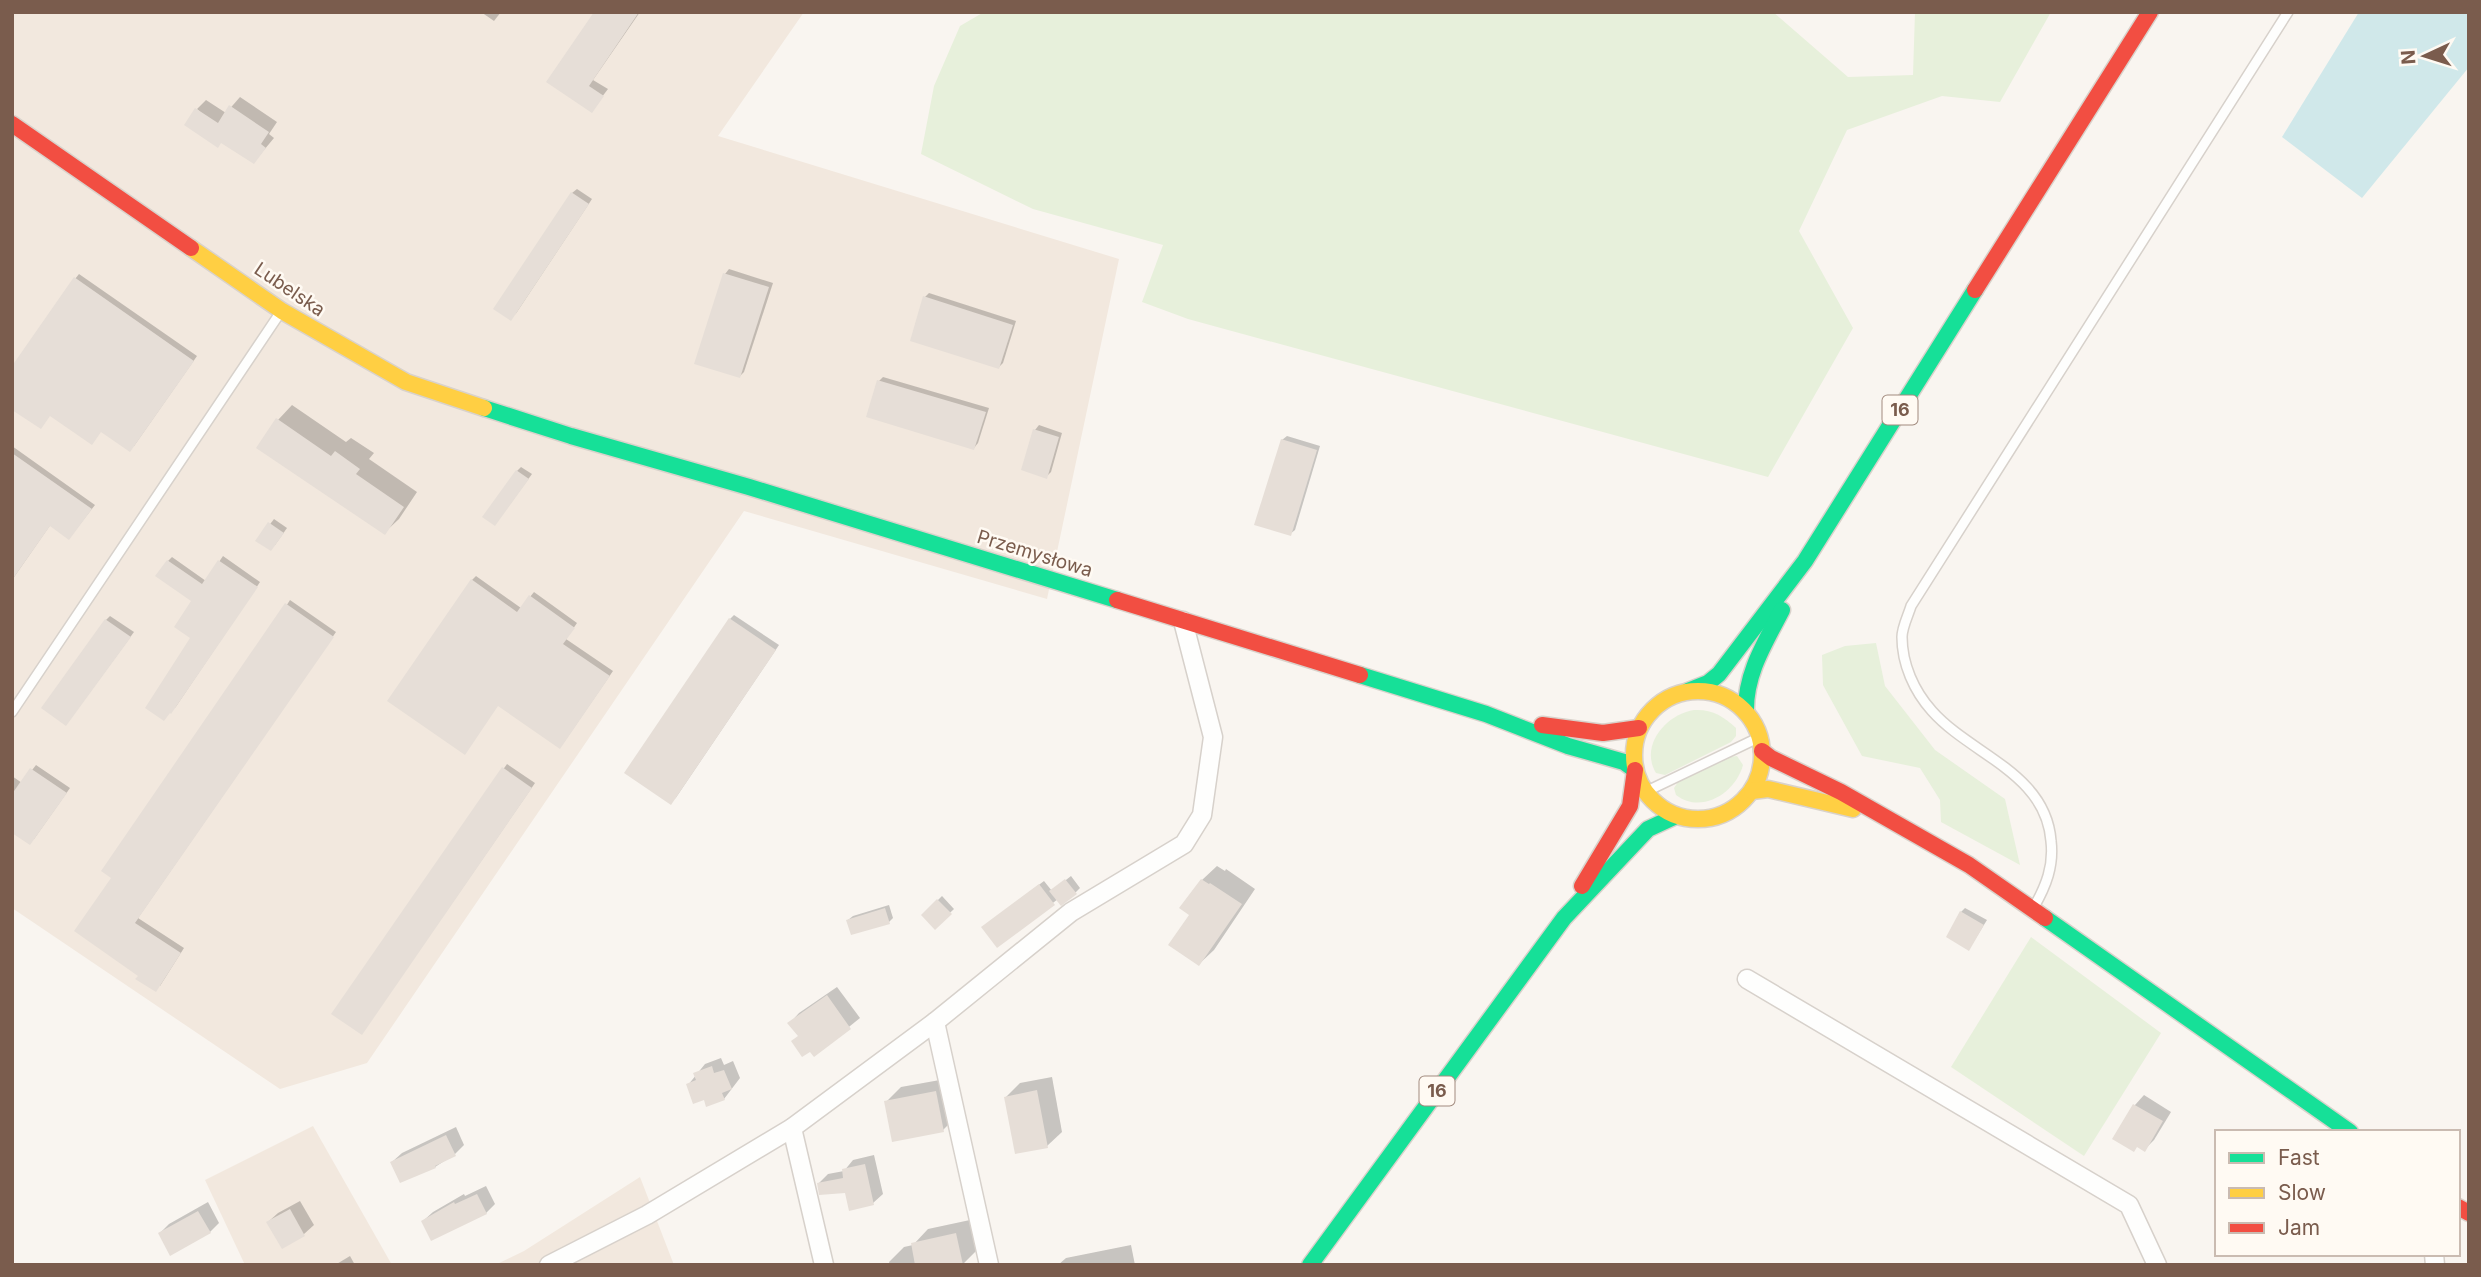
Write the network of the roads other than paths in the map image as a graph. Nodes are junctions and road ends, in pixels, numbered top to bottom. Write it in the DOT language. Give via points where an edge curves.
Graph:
graph roads {
  1 [pos="2150,12"];
  2 [pos="2288,12"];
  3 [pos="12,124"];
  4 [pos="282,311"];
  5 [pos="570,436"];
  6 [pos="1805,561"];
  7 [pos="1183,621"];
  8 [pos="1688,691"];
  9 [pos="12,712"];
  10 [pos="1746,712"];
  11 [pos="1486,714"];
  12 [pos="1639,728"];
  13 [pos="1761,744"];
  14 [pos="1635,770"];
  15 [pos="1752,791"];
  16 [pos="1645,792"];
  17 [pos="1881,815"];
  18 [pos="1676,816"];
  19 [pos="2033,908"];
  20 [pos="1564,918"];
  21 [pos="1747,979"];
  22 [pos="935,1022"];
  23 [pos="792,1128"];
  24 [pos="2347,1130"];
  25 [pos="549,1265"];
  26 [pos="824,1265"];
  27 [pos="989,1265"];
  28 [pos="1310,1265"];
  29 [pos="2157,1265"];
  1 -- 6 [label="main road, 16"];
  2 -- 19 [label="lane" via="1911,606 1902,634 1914,687 1933,712 2017,777 2040,801 2050,826 2053,857 2046,887"];
  3 -- 4 [label="main road, Lubelska"];
  4 -- 5 [label="main road, Lubelska" via="406,382"];
  4 -- 9 [label="lane"];
  5 -- 7 [label="main road, Przemysłowa"];
  6 -- 8 [label="main road, 16" via="1719,674"];
  6 -- 10 [label="main road, 16" via="1748,681"];
  7 -- 11 [label="main road, Przemysłowa"];
  7 -- 22 [label="street" via="1213,737 1202,815 1184,844 1071,912"];
  8 -- 10 [label="main road" via="1720,695"];
  8 -- 12 [label="main road, 16" via="1668,698"];
  10 -- 13 [label="main road"];
  11 -- 12 [label="main road, Przemysłowa" via="1589,732 1621,734"];
  11 -- 14 [label="main road, Przemysłowa" via="1624,762"];
  12 -- 14 [label="main road, 16"];
  13 -- 15 [label="main road" via="1760,772"];
  13 -- 16 [label="lane"];
  13 -- 17 [label="main road" via="1771,758"];
  14 -- 16 [label="main road, 16"];
  14 -- 20 [label="main road, 16" via="1630,806"];
  15 -- 17 [label="main road" via="1768,789"];
  15 -- 18 [label="main road, 16" via="1718,816 1697,820"];
  16 -- 18 [label="main road, 16"];
  17 -- 19 [label="main road"];
  18 -- 20 [label="main road, 16" via="1648,829"];
  19 -- 24 [label="main road"];
  20 -- 28 [label="main road, 16"];
  21 -- 29 [label="street" via="2129,1205"];
  22 -- 23 [label="street"];
  22 -- 27 [label="street"];
  23 -- 25 [label="street" via="647,1215"];
  23 -- 26 [label="street"];
}
